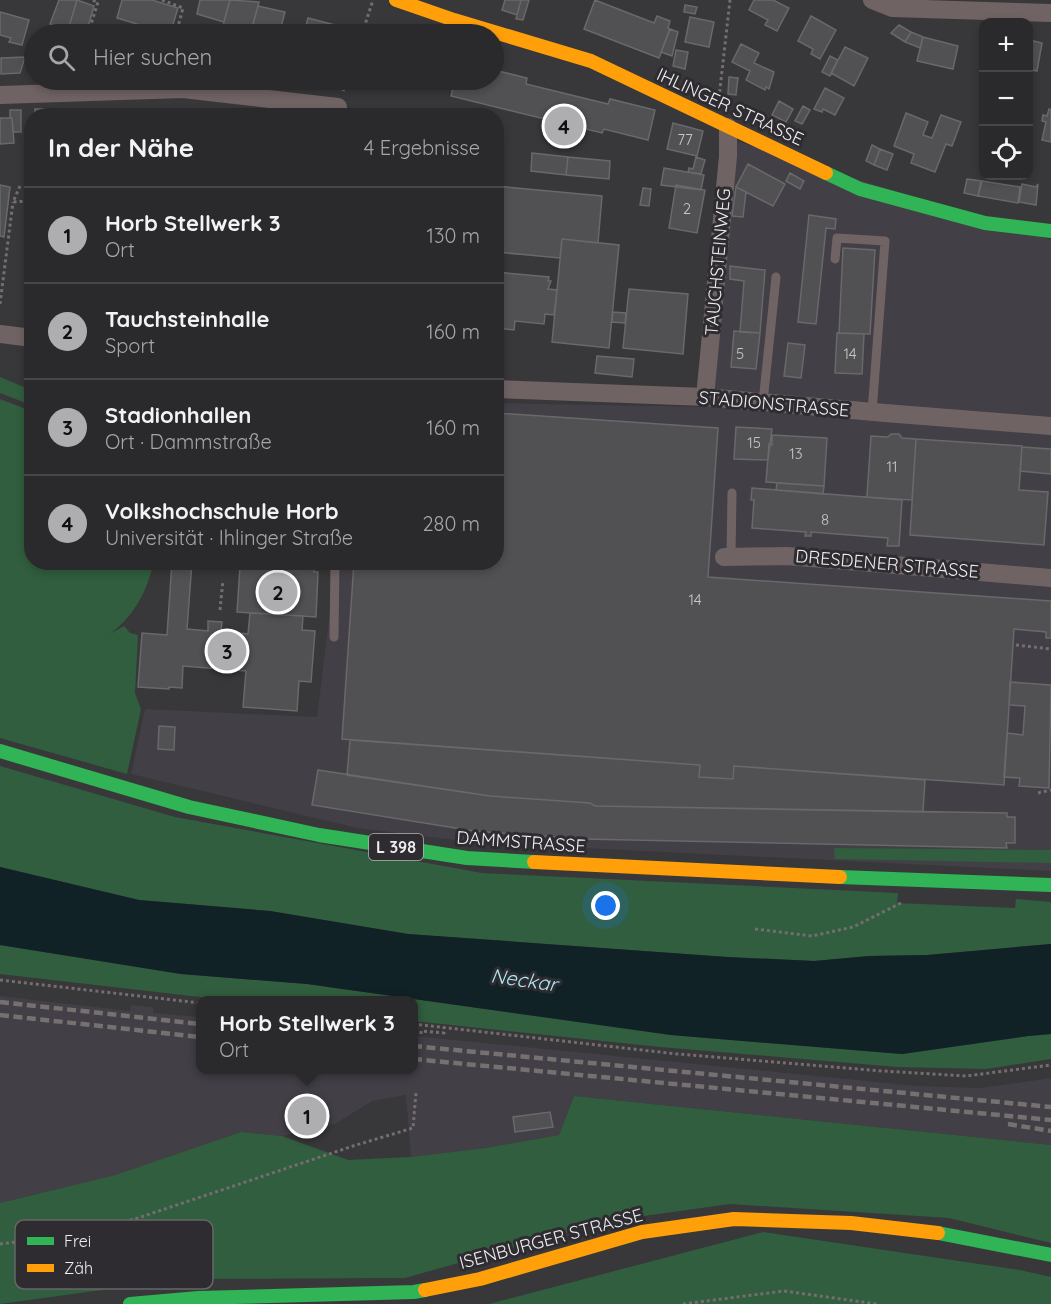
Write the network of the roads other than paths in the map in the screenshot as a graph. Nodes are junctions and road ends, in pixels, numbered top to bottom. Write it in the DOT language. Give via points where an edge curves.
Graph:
graph roads {
  1 [pos="396,0"];
  2 [pos="872,0"];
  3 [pos="421,4"];
  4 [pos="1051,14"];
  5 [pos="481,24"];
  6 [pos="504,32"];
  7 [pos="152,90"];
  8 [pos="192,90"];
  9 [pos="0,95"];
  10 [pos="338,108"];
  11 [pos="727,126"];
  12 [pos="1051,231"];
  13 [pos="835,259"];
  14 [pos="776,278"];
  15 [pos="0,334"];
  16 [pos="24,337"];
  17 [pos="504,389"];
  18 [pos="705,397"];
  19 [pos="763,402"];
  20 [pos="872,412"];
  21 [pos="1051,426"];
  22 [pos="732,493"];
  23 [pos="727,557"];
  24 [pos="335,570"];
  25 [pos="1051,578"];
  26 [pos="334,637"];
  27 [pos="0,751"];
  28 [pos="1051,885"];
  29 [pos="1051,1255"];
  30 [pos="130,1304"];
  1 -- 3 [label="street, IHLINGER STRASSE"];
  2 -- 4 [label="street" via="892,8"];
  3 -- 5 [label="street, IHLINGER STRASSE"];
  6 -- 11 [label="street, IHLINGER STRASSE" via="591,61"];
  7 -- 9 [label="street"];
  8 -- 10 [label="street"];
  11 -- 12 [label="street, IHLINGER STRASSE" via="860,189 985,223"];
  11 -- 18 [label="street, TAUCHSTEINWEG" via="728,156"];
  13 -- 20 [label="lane" via="837,238 885,242"];
  14 -- 19 [label="lane"];
  15 -- 16 [label="street"];
  17 -- 18 [label="street, STADIONSTRASSE"];
  18 -- 19 [label="street, STADIONSTRASSE"];
  19 -- 20 [label="street, STADIONSTRASSE"];
  20 -- 21 [label="street, STADIONSTRASSE"];
  22 -- 23 [label="lane"];
  23 -- 25 [label="street, DRESDENER STRASSE" via="787,556"];
  24 -- 26 [label="lane"];
  27 -- 28 [label="street, DAMMSTRASSE / L 398" via="189,807 319,835 467,858"];
  29 -- 30 [label="street, ISENBURGER STRASSE" via="945,1234 851,1222 734,1219 642,1232 500,1274 414,1292 198,1298"];
}
